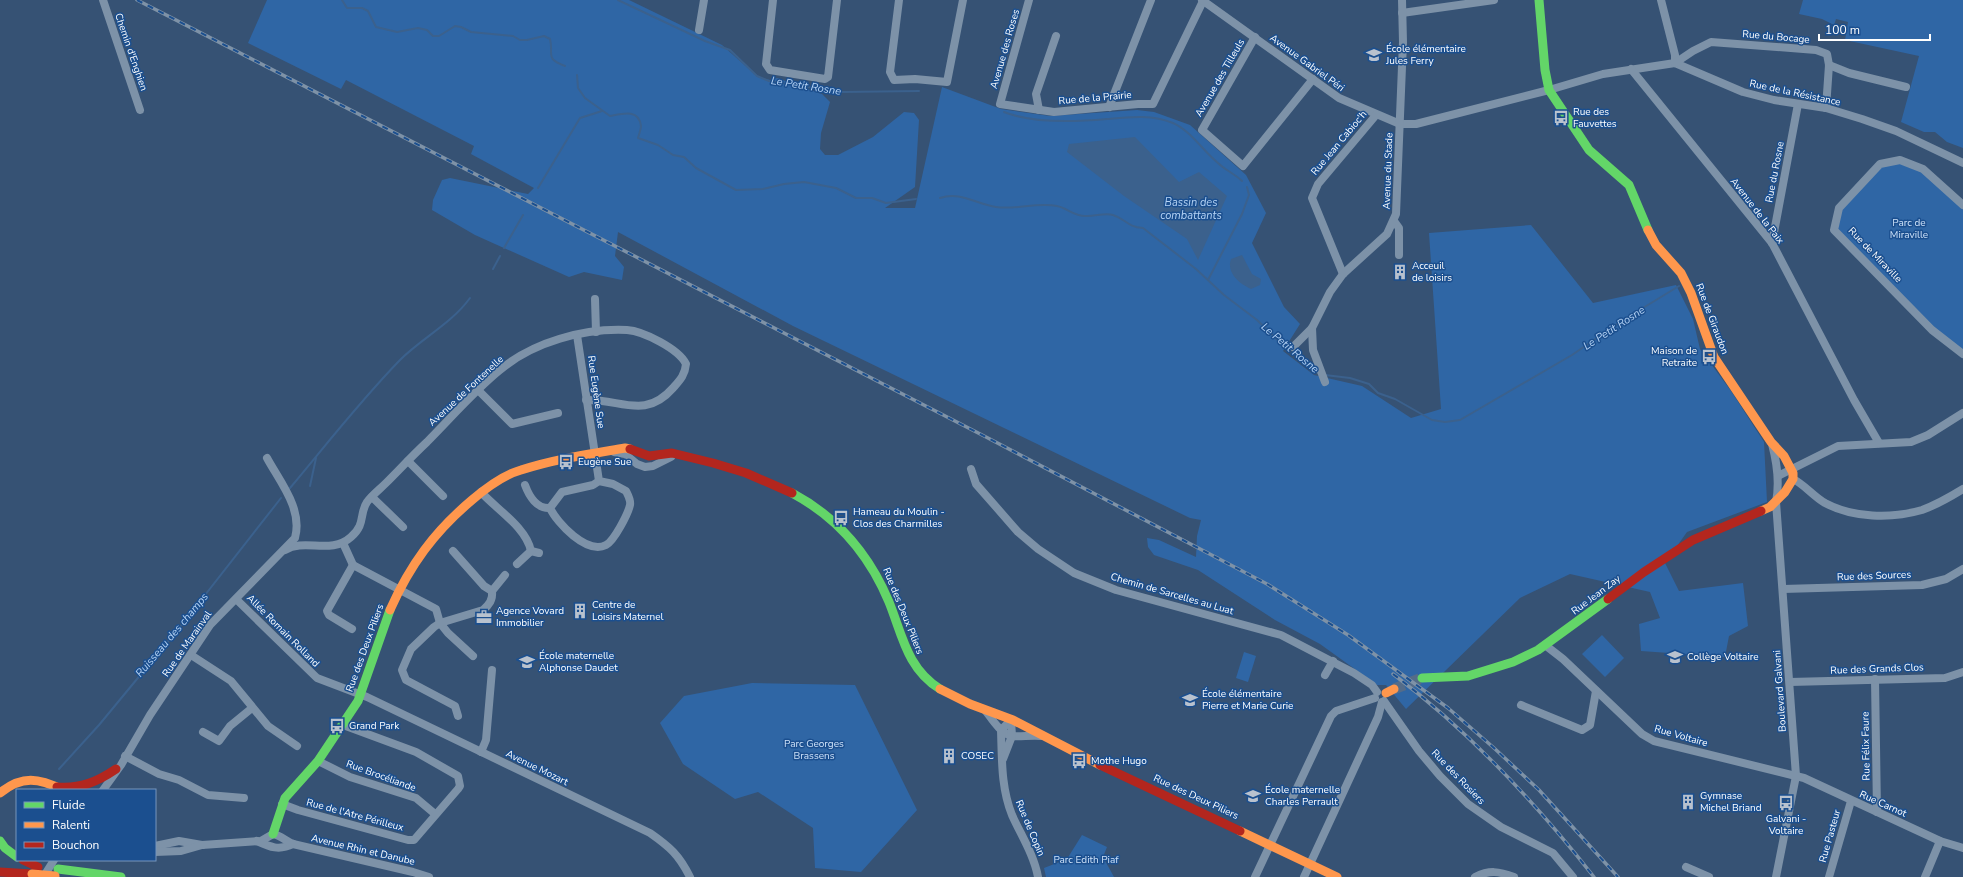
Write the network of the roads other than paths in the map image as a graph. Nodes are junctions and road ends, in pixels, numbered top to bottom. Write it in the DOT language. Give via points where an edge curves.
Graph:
graph roads {
  1 [pos="103,0"];
  2 [pos="704,0"];
  3 [pos="773,0"];
  4 [pos="838,0"];
  5 [pos="899,0"];
  6 [pos="963,0"];
  7 [pos="1030,0"];
  8 [pos="1151,0"];
  9 [pos="1202,0"];
  10 [pos="1402,0"];
  11 [pos="1494,0"];
  12 [pos="1539,0"];
  13 [pos="1661,0"];
  14 [pos="1402,13"];
  15 [pos="699,30"];
  16 [pos="1056,36"];
  17 [pos="1255,37"];
  18 [pos="1675,63"];
  19 [pos="1829,66"];
  20 [pos="1631,69"];
  21 [pos="1313,80"];
  22 [pos="1906,87"];
  23 [pos="1549,90"];
  24 [pos="1000,104"];
  25 [pos="1798,104"];
  26 [pos="1109,107"];
  27 [pos="1826,108"];
  28 [pos="140,110"];
  29 [pos="1039,110"];
  30 [pos="1376,115"];
  31 [pos="1400,124"];
  32 [pos="1963,163"];
  33 [pos="1963,205"];
  34 [pos="1394,221"];
  35 [pos="1772,243"];
  36 [pos="1399,255"];
  37 [pos="1343,274"];
  38 [pos="595,299"];
  39 [pos="1312,328"];
  40 [pos="596,332"];
  41 [pos="577,335"];
  42 [pos="1293,347"];
  43 [pos="1963,354"];
  44 [pos="1325,382"];
  45 [pos="478,390"];
  46 [pos="586,400"];
  47 [pos="558,412"];
  48 [pos="1963,413"];
  49 [pos="1771,442"];
  50 [pos="1879,443"];
  51 [pos="594,453"];
  52 [pos="266,458"];
  53 [pos="408,461"];
  54 [pos="971,469"];
  55 [pos="1791,469"];
  56 [pos="1778,476"];
  57 [pos="1793,479"];
  58 [pos="599,481"];
  59 [pos="525,484"];
  60 [pos="1778,488"];
  61 [pos="1788,488"];
  62 [pos="1963,489"];
  63 [pos="481,492"];
  64 [pos="443,496"];
  65 [pos="372,497"];
  66 [pos="1776,502"];
  67 [pos="550,508"];
  68 [pos="403,526"];
  69 [pos="343,543"];
  70 [pos="285,550"];
  71 [pos="453,551"];
  72 [pos="517,564"];
  73 [pos="353,565"];
  74 [pos="1963,569"];
  75 [pos="505,575"];
  76 [pos="399,589"];
  77 [pos="1783,589"];
  78 [pos="492,591"];
  79 [pos="236,598"];
  80 [pos="440,623"];
  81 [pos="352,629"];
  82 [pos="1294,640"];
  83 [pos="1545,645"];
  84 [pos="191,655"];
  85 [pos="473,656"];
  86 [pos="1333,661"];
  87 [pos="492,670"];
  88 [pos="1963,672"];
  89 [pos="1325,675"];
  90 [pos="1422,678"];
  91 [pos="1875,679"];
  92 [pos="1790,682"];
  93 [pos="1596,691"];
  94 [pos="360,695"];
  95 [pos="1383,696"];
  96 [pos="1522,705"];
  97 [pos="252,708"];
  98 [pos="985,710"];
  99 [pos="458,716"];
  100 [pos="1011,720"];
  101 [pos="343,725"];
  102 [pos="1001,730"];
  103 [pos="203,732"];
  104 [pos="1012,736"];
  105 [pos="1044,737"];
  106 [pos="297,746"];
  107 [pos="481,752"];
  108 [pos="318,761"];
  109 [pos="121,762"];
  110 [pos="1002,762"];
  111 [pos="1796,776"];
  112 [pos="112,779"];
  113 [pos="60,788"];
  114 [pos="17,789"];
  115 [pos="40,789"];
  116 [pos="103,789"];
  117 [pos="103,789"];
  118 [pos="113,789"];
  119 [pos="16,790"];
  120 [pos="0,793"];
  121 [pos="244,798"];
  122 [pos="1850,800"];
  123 [pos="0,804"];
  124 [pos="282,804"];
  125 [pos="1877,812"];
  126 [pos="435,814"];
  127 [pos="273,834"];
  128 [pos="0,840"];
  129 [pos="257,840"];
  130 [pos="1940,841"];
  131 [pos="293,844"];
  132 [pos="202,845"];
  133 [pos="1271,845"];
  134 [pos="156,846"];
  135 [pos="1963,848"];
  136 [pos="156,852"];
  137 [pos="16,856"];
  138 [pos="24,861"];
  139 [pos="53,861"];
  140 [pos="1310,864"];
  141 [pos="1686,867"];
  142 [pos="35,870"];
  143 [pos="0,872"];
  144 [pos="57,872"];
  145 [pos="43,877"];
  146 [pos="76,877"];
  147 [pos="121,877"];
  148 [pos="429,877"];
  149 [pos="690,877"];
  150 [pos="1038,877"];
  151 [pos="1255,877"];
  152 [pos="1304,877"];
  153 [pos="1337,877"];
  154 [pos="1474,877"];
  155 [pos="1514,877"];
  156 [pos="1573,877"];
  157 [pos="1709,877"];
  158 [pos="1776,877"];
  159 [pos="1829,877"];
  160 [pos="1925,877"];
  1 -- 28 [label="street, Chemin d'Enghien"];
  2 -- 15 [label="street"];
  3 -- 4 [label="street" via="766,64 770,70 825,79 828,77"];
  5 -- 6 [label="street" via="890,72 894,80 946,82"];
  7 -- 24 [label="street, Avenue des Roses"];
  8 -- 26 [label="street"];
  9 -- 17 [label="street, Avenue Gabriel Péri"];
  9 -- 26 [label="street, Rue de la Prairie" via="1153,104"];
  10 -- 14 [label="street, Avenue du Stade"];
  11 -- 14 [label="street"];
  12 -- 23 [label="main road"];
  13 -- 18 [label="street"];
  14 -- 31 [label="street, Avenue du Stade"];
  16 -- 29 [label="street" via="1036,94"];
  17 -- 21 [label="street, Avenue Gabriel Péri"];
  17 -- 21 [label="street, Avenue des Tilleuls" via="1202,130 1243,166"];
  18 -- 19 [label="street, Rue du Bocage" via="1711,42 1816,50 1827,54"];
  18 -- 20 [label="street"];
  18 -- 25 [label="street, Rue de la Résistance" via="1742,92"];
  19 -- 22 [label="street"];
  19 -- 27 [label="street"];
  20 -- 23 [label="street" via="1603,74"];
  20 -- 35 [label="street, Avenue de la Paix"];
  21 -- 30 [label="street, Avenue Gabriel Péri" via="1339,98"];
  23 -- 31 [label="street, Avenue Gabriel Péri" via="1416,124"];
  23 -- 49 [label="main road, Rue de Giraudon" via="1589,150 1630,185 1656,245 1681,273 1694,300 1714,357"];
  24 -- 29 [label="street, Rue de la Prairie"];
  25 -- 27 [label="street, Rue de la Résistance"];
  25 -- 35 [label="street, Rue du Rosne"];
  26 -- 29 [label="street, Rue de la Prairie" via="1054,112"];
  27 -- 32 [label="street, Rue de la Résistance" via="1896,131"];
  30 -- 31 [label="street, Avenue Gabriel Péri"];
  30 -- 37 [label="street, Rue Jean Cabioc'h" via="1318,184 1312,198"];
  31 -- 34 [label="street, Avenue du Stade" via="1398,208"];
  33 -- 43 [label="street, Rue de Miraville" via="1923,169 1900,160 1880,164 1839,208 1834,230 1932,330"];
  34 -- 36 [label="street" via="1399,228"];
  34 -- 37 [label="street, Avenue du Stade" via="1387,234"];
  35 -- 50 [label="street, Avenue de la Paix"];
  37 -- 39 [label="street, Avenue du Stade" via="1330,292"];
  38 -- 40 [label="street"];
  39 -- 42 [label="street, Avenue du Stade"];
  39 -- 44 [label="street" via="1313,350"];
  40 -- 41 [label="street, Avenue de Fontenelle"];
  40 -- 46 [label="street, Avenue de Fontenelle" via="631,331 648,336 679,355 686,364 681,378 670,391 651,405 638,407"];
  41 -- 45 [label="street, Avenue de Fontenelle" via="554,340 517,357"];
  41 -- 46 [label="street, Rue Eugène Sue"];
  45 -- 47 [label="street" via="512,424"];
  45 -- 53 [label="street, Avenue de Fontenelle"];
  46 -- 51 [label="street, Rue Eugène Sue"];
  48 -- 50 [label="street" via="1928,435 1911,442"];
  49 -- 55 [label="main road, Rue de Giraudon" via="1784,456"];
  49 -- 56 [label="street, Rue de Giraudon"];
  50 -- 55 [label="street" via="1838,446"];
  51 -- 58 [label="street, Rue Eugène Sue"];
  51 -- 63 [label="main road, Rue des Deux Piliers" via="520,470"];
  51 -- 98 [label="main road, Rue des Deux Piliers" via="631,448 653,457 679,454 730,466 808,502 837,522 858,544 876,571 906,652 916,669 937,687"];
  52 -- 70 [label="street, Rue de Marainval" via="295,513 295,538"];
  53 -- 64 [label="street"];
  53 -- 65 [label="street, Avenue de Fontenelle"];
  54 -- 82 [label="street, Chemin de Sarcelles au Luat" via="976,484 1018,532 1074,573 1116,590 1263,629"];
  55 -- 56 [label="street"];
  55 -- 57 [label="main road"];
  56 -- 60 [label="street, Rue de Giraudon"];
  57 -- 61 [label="main road"];
  57 -- 62 [label="street" via="1827,504 1858,514 1897,514 1921,510 1944,501"];
  58 -- 67 [label="street" via="593,485 562,492"];
  58 -- 67 [label="street" via="621,487 630,500 624,519 614,537 605,546 582,542 554,518"];
  59 -- 67 [label="street" via="535,502 544,509"];
  60 -- 61 [label="street"];
  60 -- 66 [label="street, Rue de Giraudon"];
  61 -- 66 [label="main road"];
  63 -- 72 [label="street" via="490,503 499,508 535,552"];
  63 -- 76 [label="main road, Rue des Deux Piliers" via="434,534"];
  65 -- 68 [label="street"];
  65 -- 69 [label="street, Avenue de Fontenelle" via="365,507 360,526"];
  66 -- 77 [label="street, Boulevard Galvani"];
  66 -- 83 [label="main road, Rue Jean Zay" via="1770,507 1693,540 1644,572"];
  69 -- 70 [label="street" via="334,546 294,546"];
  69 -- 73 [label="street"];
  70 -- 79 [label="street, Rue de Marainval"];
  71 -- 78 [label="street" via="484,586"];
  73 -- 76 [label="street"];
  73 -- 81 [label="street" via="327,611 329,615"];
  74 -- 77 [label="street, Rue des Sources" via="1946,579 1922,585"];
  75 -- 78 [label="street"];
  76 -- 80 [label="street" via="436,609"];
  76 -- 94 [label="main road, Rue des Deux Piliers"];
  77 -- 92 [label="street, Boulevard Galvani"];
  78 -- 80 [label="street" via="493,597 483,610"];
  79 -- 84 [label="street, Rue de Marainval" via="210,625"];
  79 -- 94 [label="street, Allée Romain Rolland" via="317,678"];
  80 -- 85 [label="street"];
  80 -- 99 [label="street" via="411,649 402,670 406,680 455,706"];
  82 -- 86 [label="street, Rue des Rosiers"];
  83 -- 90 [label="main road, Rue Jean Zay" via="1513,662 1468,676"];
  83 -- 93 [label="street, Rue Voltaire"];
  84 -- 97 [label="street" via="230,681"];
  84 -- 109 [label="street, Rue de Marainval"];
  86 -- 89 [label="street"];
  86 -- 95 [label="street, Rue des Rosiers" via="1364,679"];
  87 -- 107 [label="street" via="486,740"];
  88 -- 91 [label="street, Rue des Grands Clos" via="1945,678"];
  91 -- 92 [label="street, Rue des Grands Clos"];
  91 -- 125 [label="street, Rue Félix Faure"];
  92 -- 111 [label="street, Boulevard Galvani"];
  93 -- 96 [label="street" via="1590,725 1582,730"];
  93 -- 111 [label="street, Rue Voltaire" via="1642,734 1654,741"];
  94 -- 101 [label="main road, Rue des Deux Piliers"];
  94 -- 107 [label="street, Avenue Mozart"];
  95 -- 133 [label="street" via="1336,711 1331,716"];
  95 -- 140 [label="street" via="1378,717"];
  95 -- 156 [label="street, Rue des Rosiers" via="1419,751 1468,804 1486,818 1553,853"];
  97 -- 103 [label="street" via="230,726 218,741"];
  97 -- 106 [label="street" via="268,726"];
  98 -- 100 [label="main road, Rue des Deux Piliers" via="1001,714"];
  98 -- 102 [label="street, Rue des Deux Piliers"];
  100 -- 102 [label="street"];
  100 -- 104 [label="street"];
  100 -- 105 [label="main road, Rue des Deux Piliers"];
  101 -- 108 [label="main road, Rue des Deux Piliers"];
  101 -- 126 [label="street" via="416,752 458,776 460,786"];
  102 -- 104 [label="street, Rue des Deux Piliers"];
  102 -- 110 [label="street, Rue de Copin"];
  104 -- 105 [label="street, Rue des Deux Piliers"];
  104 -- 110 [label="street"];
  105 -- 133 [label="main road, Rue des Deux Piliers"];
  107 -- 149 [label="street, Avenue Mozart" via="650,833 670,847 682,861"];
  108 -- 124 [label="main road, Rue des Deux Piliers"];
  108 -- 126 [label="street, Rue Brocéliande" via="350,777 416,798"];
  109 -- 112 [label="street, Rue de Marainval"];
  109 -- 113 [label="main road" via="99,781 82,788"];
  109 -- 116 [label="street, Rue de Marainval"];
  109 -- 121 [label="street" via="179,780 208,795"];
  110 -- 150 [label="street, Rue de Copin" via="1006,796"];
  111 -- 122 [label="street, Rue Carnot"];
  111 -- 158 [label="street, Boulevard Galvani"];
  112 -- 117 [label="street, Rue de Marainval"];
  112 -- 118 [label="street"];
  113 -- 120 [label="main road" via="24,779 10,784"];
  114 -- 115 [label="main road"];
  119 -- 123 [label="main road"];
  122 -- 125 [label="street, Rue Carnot"];
  122 -- 159 [label="street, Rue Pasteur"];
  124 -- 126 [label="street, Rue de l'Atre Périlleux" via="408,840 414,840"];
  124 -- 127 [label="main road, Rue des Deux Piliers"];
  125 -- 130 [label="street, Rue Carnot"];
  127 -- 129 [label="street, Avenue Rhin et Danube"];
  127 -- 131 [label="street, Avenue Rhin et Danube"];
  128 -- 137 [label="main road" via="5,848"];
  129 -- 131 [label="street, Avenue Rhin et Danube" via="277,849"];
  129 -- 132 [label="street, Avenue Rhin et Danube"];
  130 -- 135 [label="street, Rue Carnot"];
  130 -- 160 [label="street"];
  131 -- 148 [label="street, Avenue Rhin et Danube"];
  132 -- 134 [label="street, Avenue Rhin et Danube" via="179,841"];
  132 -- 136 [label="street, Avenue Rhin et Danube" via="182,851"];
  133 -- 140 [label="main road, Rue des Deux Piliers"];
  133 -- 151 [label="street"];
  138 -- 142 [label="main road"];
  139 -- 145 [label="street"];
  140 -- 152 [label="street"];
  140 -- 153 [label="main road, Rue des Deux Piliers"];
  141 -- 157 [label="street"];
  142 -- 143 [label="main road"];
  142 -- 144 [label="main road, bridge"];
  144 -- 146 [label="main road"];
  144 -- 147 [label="main road"];
  154 -- 155 [label="street" via="1493,871"];
}
